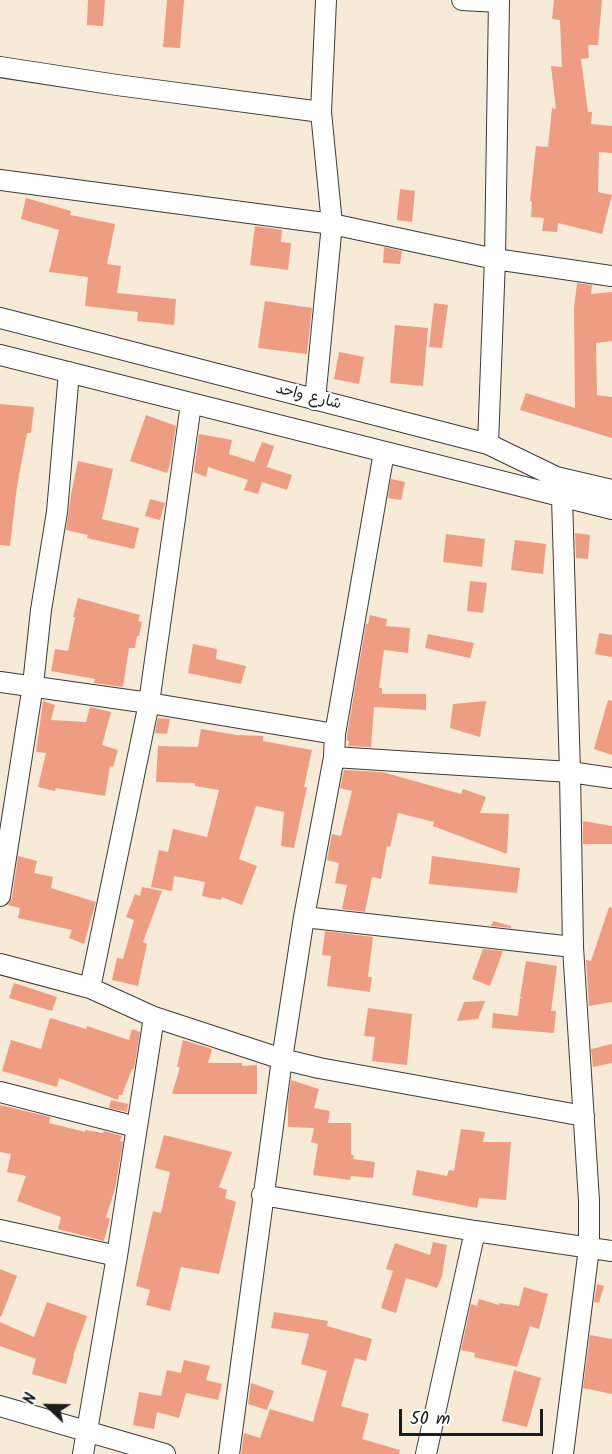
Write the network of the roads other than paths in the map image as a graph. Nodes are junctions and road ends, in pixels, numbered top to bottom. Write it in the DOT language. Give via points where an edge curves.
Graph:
graph roads {
  1 [pos="326,0"];
  2 [pos="462,0"];
  3 [pos="499,1"];
  4 [pos="0,67"];
  5 [pos="321,112"];
  6 [pos="0,180"];
  7 [pos="332,224"];
  8 [pos="495,259"];
  9 [pos="612,276"];
  10 [pos="0,318"];
  11 [pos="0,355"];
  12 [pos="69,372"];
  13 [pos="315,400"];
  14 [pos="191,404"];
  15 [pos="488,444"];
  16 [pos="384,452"];
  17 [pos="612,490"];
  18 [pos="562,497"];
  19 [pos="612,509"];
  20 [pos="0,682"];
  21 [pos="33,685"];
  22 [pos="149,703"];
  23 [pos="334,734"];
  24 [pos="334,757"];
  25 [pos="570,772"];
  26 [pos="612,778"];
  27 [pos="0,896"];
  28 [pos="304,917"];
  29 [pos="573,947"];
  30 [pos="0,964"];
  31 [pos="90,988"];
  32 [pos="154,1017"];
  33 [pos="282,1059"];
  34 [pos="0,1092"];
  35 [pos="584,1116"];
  36 [pos="136,1127"];
  37 [pos="262,1195"];
  38 [pos="0,1230"];
  39 [pos="475,1231"];
  40 [pos="589,1248"];
  41 [pos="612,1251"];
  42 [pos="117,1256"];
  43 [pos="0,1406"];
  44 [pos="87,1433"];
  45 [pos="83,1454"];
  46 [pos="165,1454"];
  47 [pos="229,1454"];
  48 [pos="426,1454"];
  49 [pos="563,1454"];
  1 -- 5 [label="street"];
  2 -- 3 [label="street"];
  3 -- 8 [label="street"];
  4 -- 5 [label="street"];
  5 -- 7 [label="street"];
  6 -- 7 [label="street"];
  7 -- 8 [label="street"];
  7 -- 13 [label="street"];
  8 -- 9 [label="street"];
  8 -- 15 [label="street"];
  10 -- 13 [label="street, شارع واحد"];
  11 -- 12 [label="street"];
  12 -- 14 [label="street"];
  12 -- 21 [label="street" via="57,512"];
  13 -- 15 [label="street, شارع واحد"];
  14 -- 16 [label="street"];
  14 -- 22 [label="street"];
  15 -- 17 [label="street, شارع واحد" via="556,477"];
  16 -- 18 [label="street"];
  16 -- 23 [label="street"];
  18 -- 19 [label="street"];
  18 -- 25 [label="street"];
  20 -- 21 [label="street"];
  21 -- 22 [label="street"];
  21 -- 27 [label="street"];
  22 -- 23 [label="street"];
  22 -- 31 [label="street"];
  23 -- 24 [label="street"];
  24 -- 25 [label="street"];
  24 -- 28 [label="street"];
  25 -- 26 [label="street"];
  25 -- 29 [label="street"];
  28 -- 29 [label="street"];
  28 -- 33 [label="street"];
  29 -- 35 [label="street"];
  30 -- 31 [label="street"];
  31 -- 32 [label="street"];
  32 -- 33 [label="street"];
  32 -- 36 [label="street"];
  33 -- 35 [label="street"];
  33 -- 37 [label="street"];
  34 -- 36 [label="street"];
  35 -- 40 [label="street"];
  36 -- 42 [label="street"];
  37 -- 39 [label="street"];
  37 -- 47 [label="street"];
  38 -- 42 [label="street"];
  39 -- 40 [label="street"];
  39 -- 48 [label="street"];
  40 -- 41 [label="street"];
  40 -- 49 [label="street"];
  42 -- 44 [label="street"];
  43 -- 44 [label="street"];
  44 -- 45 [label="street"];
  44 -- 46 [label="street"];
}
